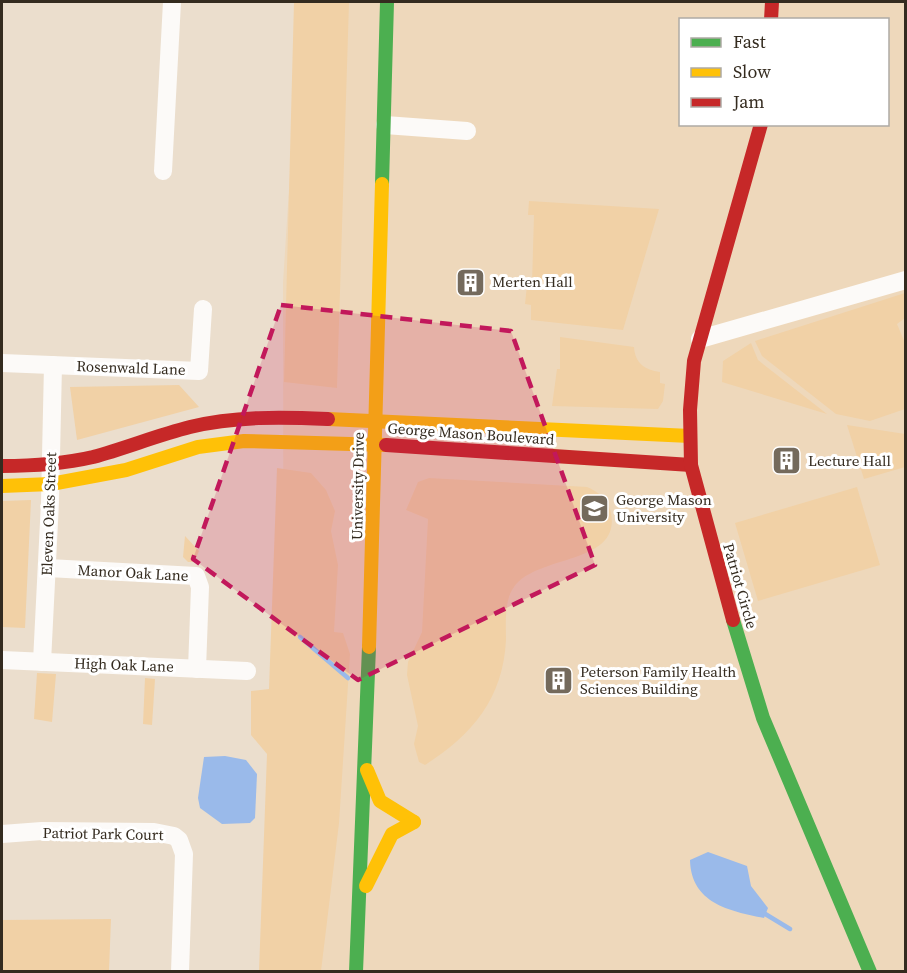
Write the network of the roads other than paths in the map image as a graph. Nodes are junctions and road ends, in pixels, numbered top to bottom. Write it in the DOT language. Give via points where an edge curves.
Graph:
graph roads {
  1 [pos="172,2"];
  2 [pos="387,2"];
  3 [pos="772,2"];
  4 [pos="771,18"];
  5 [pos="385,125"];
  6 [pos="760,126"];
  7 [pos="467,131"];
  8 [pos="163,171"];
  9 [pos="906,280"];
  10 [pos="203,309"];
  11 [pos="700,339"];
  12 [pos="2,363"];
  13 [pos="52,365"];
  14 [pos="376,421"];
  15 [pos="690,436"];
  16 [pos="375,444"];
  17 [pos="51,464"];
  18 [pos="691,465"];
  19 [pos="2,466"];
  20 [pos="51,484"];
  21 [pos="2,486"];
  22 [pos="48,568"];
  23 [pos="2,660"];
  24 [pos="42,662"];
  25 [pos="197,669"];
  26 [pos="247,671"];
  27 [pos="365,767"];
  28 [pos="2,834"];
  29 [pos="361,898"];
  30 [pos="180,972"];
  31 [pos="356,972"];
  32 [pos="870,972"];
  1 -- 8 [label="street"];
  2 -- 5 [label="street, University Drive"];
  3 -- 4 [label="street"];
  5 -- 7 [label="street"];
  5 -- 14 [label="street, University Drive"];
  6 -- 11 [label="street, Patriot Circle"];
  9 -- 11 [label="street"];
  10 -- 13 [label="street, Rosenwald Lane" via="199,371"];
  11 -- 15 [label="street, Patriot Circle" via="694,361"];
  12 -- 13 [label="street, Rosenwald Lane"];
  13 -- 17 [label="street, Eleven Oaks Street"];
  14 -- 15 [label="street, George Mason Boulevard"];
  14 -- 16 [label="street, University Drive"];
  14 -- 17 [label="street, George Mason Boulevard" via="284,417 232,420 191,427 92,458"];
  15 -- 18 [label="street, Patriot Circle"];
  16 -- 18 [label="street, George Mason Boulevard"];
  16 -- 20 [label="street, George Mason Boulevard" via="244,441 198,447 126,470"];
  16 -- 27 [label="street, University Drive"];
  17 -- 19 [label="street, George Mason Boulevard"];
  17 -- 20 [label="street, Eleven Oaks Street"];
  18 -- 32 [label="street, Patriot Circle" via="723,589 763,718"];
  20 -- 21 [label="street, George Mason Boulevard"];
  20 -- 22 [label="street, Eleven Oaks Street"];
  22 -- 24 [label="street, Eleven Oaks Street"];
  22 -- 25 [label="street, Manor Oak Lane" via="196,576 200,587"];
  23 -- 24 [label="street, High Oak Lane"];
  24 -- 25 [label="street, High Oak Lane"];
  25 -- 26 [label="street, High Oak Lane"];
  27 -- 29 [label="street, University Drive"];
  27 -- 29 [label="street" via="380,801 414,822 392,834"];
  28 -- 30 [label="street, Patriot Park Court" via="154,832 174,836 184,854"];
  29 -- 31 [label="street, University Drive"];
}
